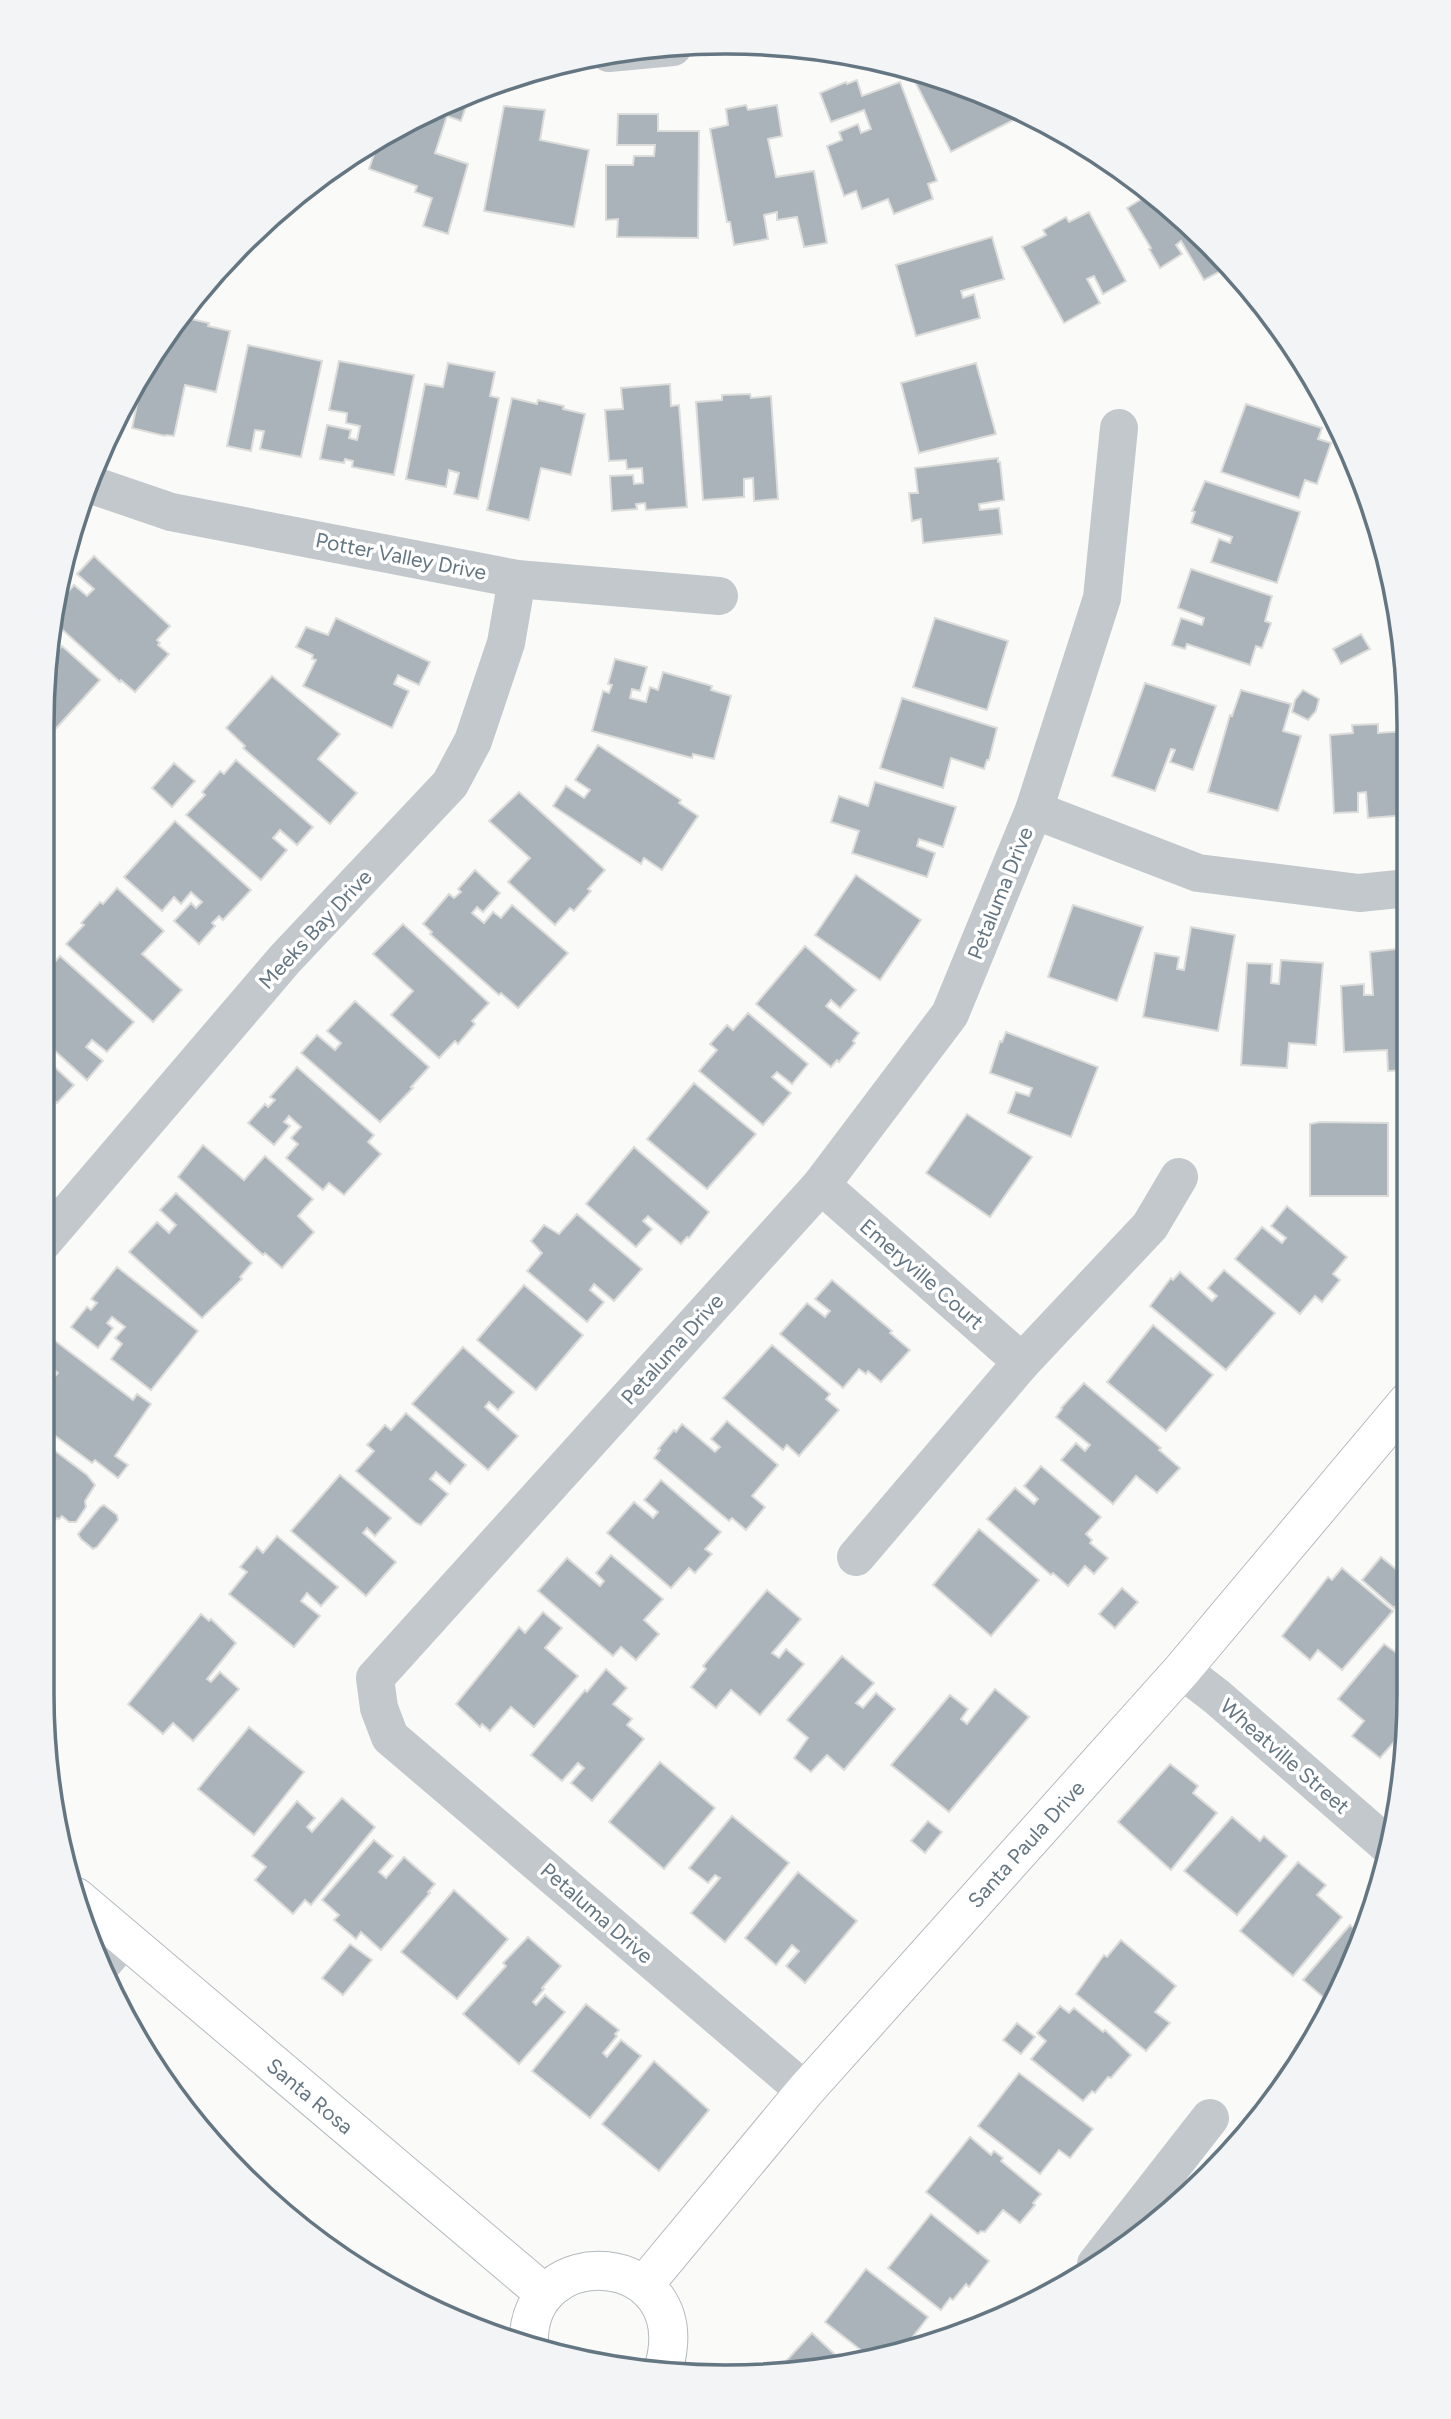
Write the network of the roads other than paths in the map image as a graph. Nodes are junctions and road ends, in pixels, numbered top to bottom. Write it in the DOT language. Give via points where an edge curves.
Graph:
graph roads {
  1 [pos="1119,428"];
  2 [pos="98,487"];
  3 [pos="517,579"];
  4 [pos="719,596"];
  5 [pos="1034,810"];
  6 [pos="1397,889"];
  7 [pos="1179,1177"];
  8 [pos="821,1185"];
  9 [pos="54,1229"];
  10 [pos="1022,1362"];
  11 [pos="1397,1414"];
  12 [pos="856,1557"];
  13 [pos="1182,1670"];
  14 [pos="1380,1839"];
  15 [pos="98,1930"];
  16 [pos="112,1952"];
  17 [pos="805,2091"];
  18 [pos="1210,2118"];
  19 [pos="1140,2221"];
  20 [pos="644,2286"];
  21 [pos="545,2294"];
  22 [pos="528,2335"];
  23 [pos="665,2361"];
  1 -- 5 [label="street, Petaluma Drive" via="1102,598"];
  2 -- 3 [label="street, Potter Valley Drive" via="171,512"];
  3 -- 4 [label="street, Potter Valley Drive"];
  3 -- 9 [label="street, Meeks Bay Drive" via="506,643 473,741 450,784 285,958"];
  5 -- 6 [label="street" via="1198,873 1359,893"];
  5 -- 8 [label="street, Petaluma Drive" via="950,1014"];
  7 -- 10 [label="street" via="1150,1226"];
  8 -- 10 [label="street, Emeryville Court"];
  8 -- 17 [label="street, Petaluma Drive" via="374,1678 390,1737"];
  10 -- 12 [label="street"];
  11 -- 13 [label="street, Santa Paula Drive"];
  13 -- 14 [label="street, Wheatville Street"];
  13 -- 17 [label="street, Santa Paula Drive"];
  15 -- 16 [label="street, Santa Rosa"];
  16 -- 21 [label="street, Santa Rosa"];
  17 -- 20 [label="street, Santa Paula Drive"];
  18 -- 19 [label="street"];
  20 -- 21 [label="street" via="625,2274 604,2269 582,2271"];
  20 -- 23 [label="street" via="659,2303 668,2324"];
  21 -- 22 [label="street"];
}
